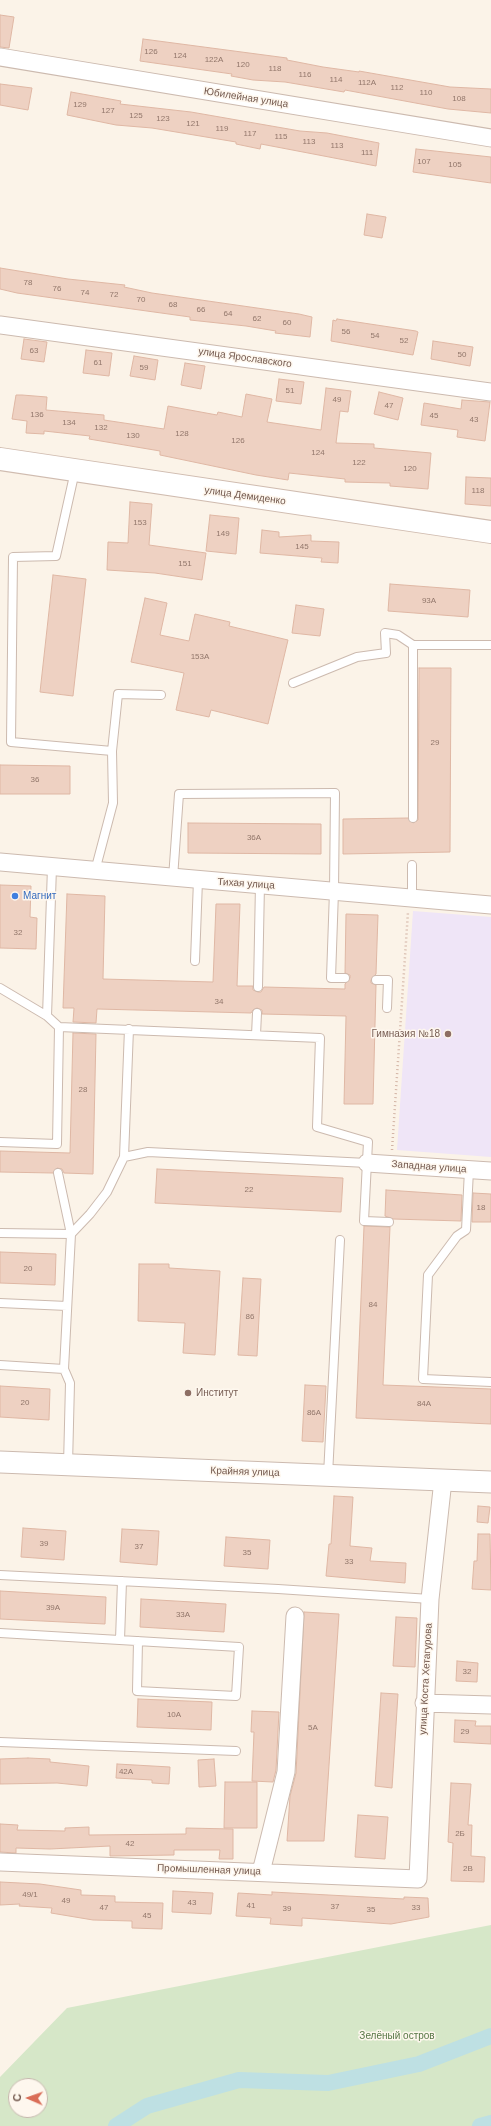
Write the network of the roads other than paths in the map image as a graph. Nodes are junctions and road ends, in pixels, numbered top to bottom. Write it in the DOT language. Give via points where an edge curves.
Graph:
graph roads {
  1 [pos="0,58"];
  2 [pos="491,138"];
  3 [pos="0,325"];
  4 [pos="491,392"];
  5 [pos="0,459"];
  6 [pos="75,471"];
  7 [pos="491,532"];
  8 [pos="413,645"];
  9 [pos="491,645"];
  10 [pos="293,683"];
  11 [pos="161,695"];
  12 [pos="112,751"];
  13 [pos="413,818"];
  14 [pos="0,862"];
  15 [pos="412,865"];
  16 [pos="52,867"];
  17 [pos="95,871"];
  18 [pos="174,878"];
  19 [pos="198,880"];
  20 [pos="260,884"];
  21 [pos="334,892"];
  22 [pos="410,902"];
  23 [pos="491,903"];
  24 [pos="195,961"];
  25 [pos="345,978"];
  26 [pos="376,980"];
  27 [pos="258,987"];
  28 [pos="0,988"];
  29 [pos="387,1008"];
  30 [pos="257,1014"];
  31 [pos="47,1016"];
  32 [pos="59,1027"];
  33 [pos="129,1029"];
  34 [pos="256,1035"];
  35 [pos="0,1142"];
  36 [pos="57,1144"];
  37 [pos="58,1152"];
  38 [pos="124,1157"];
  39 [pos="367,1163"];
  40 [pos="469,1170"];
  41 [pos="491,1171"];
  42 [pos="58,1173"];
  43 [pos="389,1222"];
  44 [pos="0,1233"];
  45 [pos="71,1234"];
  46 [pos="340,1240"];
  47 [pos="0,1303"];
  48 [pos="67,1306"];
  49 [pos="0,1365"];
  50 [pos="64,1369"];
  51 [pos="491,1382"];
  52 [pos="0,1462"];
  53 [pos="68,1466"];
  54 [pos="328,1476"];
  55 [pos="443,1480"];
  56 [pos="491,1482"];
  57 [pos="0,1575"];
  58 [pos="122,1581"];
  59 [pos="430,1599"];
  60 [pos="295,1616"];
  61 [pos="0,1633"];
  62 [pos="120,1640"];
  63 [pos="138,1641"];
  64 [pos="424,1703"];
  65 [pos="491,1705"];
  66 [pos="0,1742"];
  67 [pos="236,1751"];
  68 [pos="0,1862"];
  69 [pos="260,1872"];
  70 [pos="418,1879"];
  1 -- 2 [label="street, Юбилейная улица"];
  3 -- 4 [label="street, улица Ярославского"];
  5 -- 6 [label="main road, улица Демиденко"];
  6 -- 7 [label="main road, улица Демиденко"];
  6 -- 12 [label="lane" via="56,556 13,557 11,742"];
  8 -- 9 [label="lane"];
  8 -- 10 [label="lane" via="398,636 385,633 386,653 357,657"];
  8 -- 13 [label="lane"];
  11 -- 12 [label="lane" via="118,694"];
  12 -- 17 [label="lane" via="114,803"];
  14 -- 16 [label="street, Тихая улица"];
  15 -- 22 [label="lane"];
  16 -- 17 [label="street, Тихая улица"];
  16 -- 31 [label="lane"];
  17 -- 18 [label="street, Тихая улица"];
  18 -- 19 [label="street, Тихая улица"];
  18 -- 21 [label="lane" via="179,794 335,793"];
  19 -- 20 [label="street, Тихая улица"];
  19 -- 24 [label="lane"];
  20 -- 21 [label="street, Тихая улица"];
  20 -- 27 [label="lane"];
  21 -- 22 [label="street, Тихая улица"];
  21 -- 25 [label="lane" via="331,978"];
  22 -- 23 [label="street, Тихая улица"];
  26 -- 29 [label="lane" via="388,980"];
  28 -- 31 [label="lane"];
  30 -- 34 [label="lane"];
  31 -- 32 [label="lane"];
  32 -- 33 [label="lane"];
  32 -- 36 [label="lane"];
  33 -- 34 [label="lane"];
  33 -- 38 [label="lane"];
  34 -- 39 [label="lane" via="320,1038 316,1127 368,1142"];
  35 -- 36 [label="lane"];
  36 -- 37 [label="lane"];
  38 -- 39 [label="lane" via="148,1152"];
  38 -- 45 [label="lane" via="107,1192"];
  39 -- 40 [label="street, Западная улица"];
  39 -- 43 [label="lane" via="364,1221"];
  40 -- 41 [label="street, Западная улица"];
  40 -- 51 [label="lane" via="466,1230 457,1236 428,1275 423,1379"];
  42 -- 45 [label="lane"];
  44 -- 45 [label="lane"];
  45 -- 48 [label="lane"];
  46 -- 54 [label="lane"];
  47 -- 48 [label="lane"];
  48 -- 50 [label="lane"];
  49 -- 50 [label="lane"];
  50 -- 53 [label="lane" via="70,1383"];
  52 -- 53 [label="street, Крайняя улица"];
  53 -- 54 [label="street, Крайняя улица"];
  54 -- 55 [label="street, Крайняя улица"];
  55 -- 56 [label="street, Крайняя улица"];
  55 -- 59 [label="street, улица Коста Хетагурова"];
  57 -- 58 [label="lane"];
  58 -- 59 [label="lane"];
  58 -- 62 [label="lane"];
  59 -- 64 [label="street, улица Коста Хетагурова"];
  60 -- 69 [label="street" via="286,1772"];
  61 -- 62 [label="lane"];
  62 -- 63 [label="lane"];
  63 -- 63 [label="lane" via="239,1647 236,1696 137,1691"];
  64 -- 65 [label="street"];
  64 -- 70 [label="street, улица Коста Хетагурова"];
  66 -- 67 [label="lane"];
  68 -- 69 [label="street, Промышленная улица"];
  69 -- 70 [label="street, Промышленная улица"];
}
